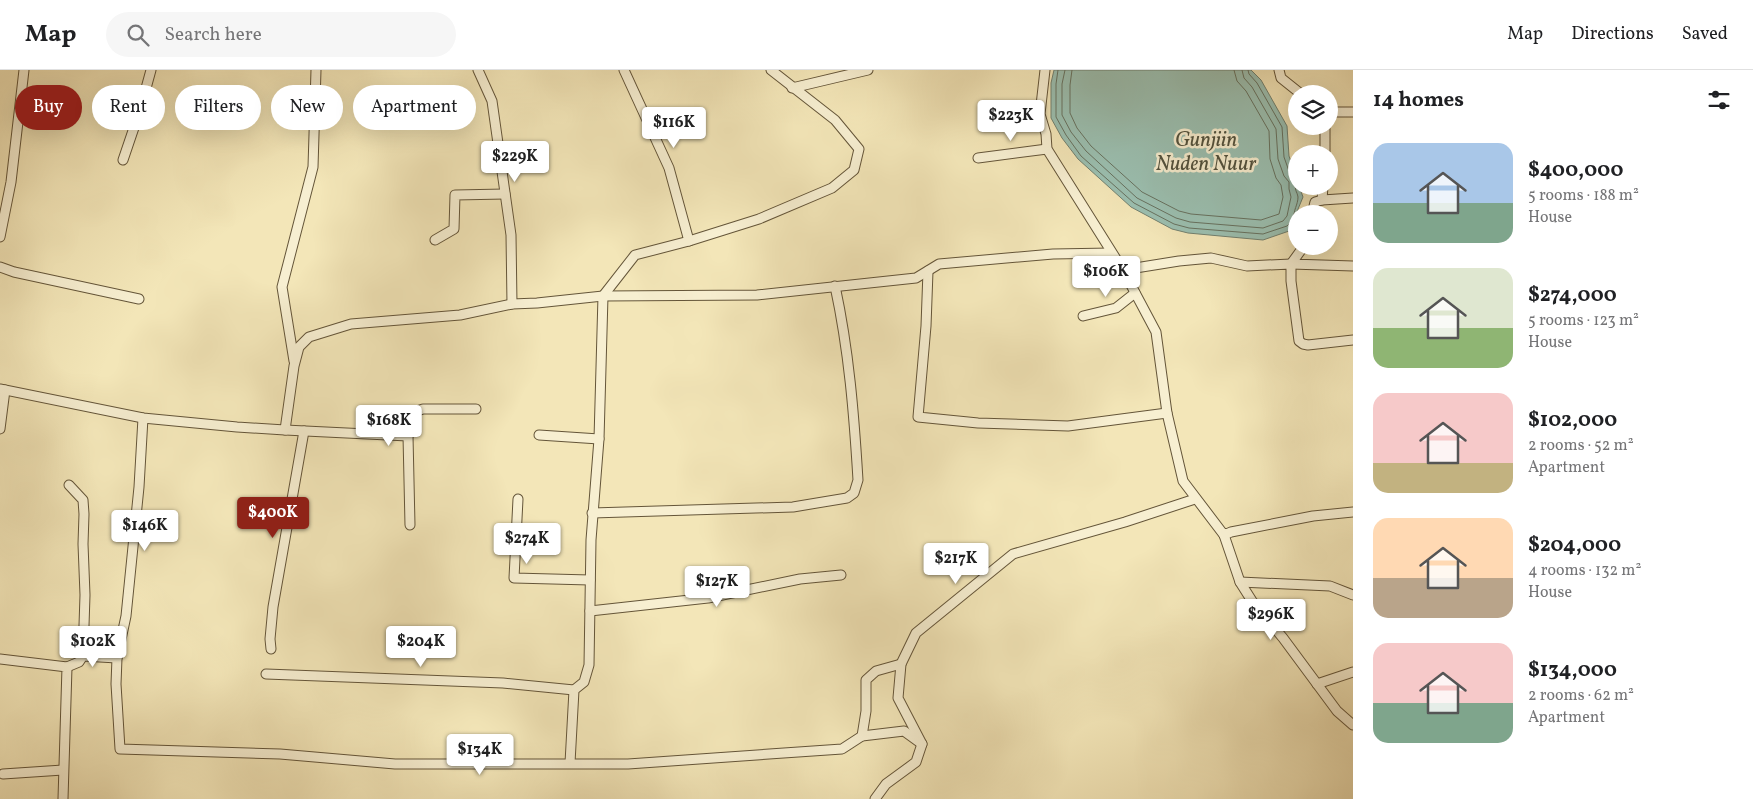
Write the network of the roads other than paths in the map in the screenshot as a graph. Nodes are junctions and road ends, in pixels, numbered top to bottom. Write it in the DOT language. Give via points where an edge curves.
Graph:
graph roads {
  1 [pos="24,70"];
  2 [pos="151,70"];
  3 [pos="316,70"];
  4 [pos="478,70"];
  5 [pos="624,70"];
  6 [pos="770,70"];
  7 [pos="868,70"];
  8 [pos="1044,70"];
  9 [pos="1279,70"];
  10 [pos="1290,85"];
  11 [pos="792,88"];
  12 [pos="1338,112"];
  13 [pos="1353,112"];
  14 [pos="1047,149"];
  15 [pos="978,158"];
  16 [pos="123,160"];
  17 [pos="504,194"];
  18 [pos="1322,195"];
  19 [pos="1353,198"];
  20 [pos="1322,200"];
  21 [pos="1314,205"];
  22 [pos="0,237"];
  23 [pos="435,240"];
  24 [pos="689,241"];
  25 [pos="1111,253"];
  26 [pos="1298,255"];
  27 [pos="1291,264"];
  28 [pos="1353,266"];
  29 [pos="0,267"];
  30 [pos="1123,270"];
  31 [pos="928,271"];
  32 [pos="835,286"];
  33 [pos="1135,293"];
  34 [pos="603,296"];
  35 [pos="139,299"];
  36 [pos="512,304"];
  37 [pos="1083,316"];
  38 [pos="1353,340"];
  39 [pos="294,366"];
  40 [pos="2,389"];
  41 [pos="476,409"];
  42 [pos="1167,413"];
  43 [pos="144,418"];
  44 [pos="0,429"];
  45 [pos="285,430"];
  46 [pos="304,431"];
  47 [pos="539,435"];
  48 [pos="408,436"];
  49 [pos="599,439"];
  50 [pos="69,485"];
  51 [pos="518,499"];
  52 [pos="1195,499"];
  53 [pos="1353,512"];
  54 [pos="592,513"];
  55 [pos="410,526"];
  56 [pos="1224,535"];
  57 [pos="841,575"];
  58 [pos="590,580"];
  59 [pos="1240,582"];
  60 [pos="1353,595"];
  61 [pos="590,611"];
  62 [pos="271,649"];
  63 [pos="83,656"];
  64 [pos="117,658"];
  65 [pos="0,659"];
  66 [pos="901,664"];
  67 [pos="68,667"];
  68 [pos="1353,672"];
  69 [pos="266,674"];
  70 [pos="1317,684"];
  71 [pos="574,690"];
  72 [pos="1353,725"];
  73 [pos="862,736"];
  74 [pos="922,744"];
  75 [pos="570,763"];
  76 [pos="63,770"];
  77 [pos="3,774"];
  78 [pos="63,799"];
  79 [pos="875,799"];
  1 -- 22 [label="street" via="11,182"];
  2 -- 16 [label="street"];
  3 -- 39 [label="street" via="313,167 282,287"];
  4 -- 17 [label="street" via="492,101"];
  5 -- 24 [label="street" via="669,168"];
  6 -- 11 [label="street"];
  7 -- 11 [label="street"];
  8 -- 14 [label="street" via="1040,114"];
  9 -- 10 [label="street" via="1281,78"];
  11 -- 24 [label="street" via="835,120 859,149 854,170 832,188 768,215"];
  12 -- 13 [label="street"];
  14 -- 15 [label="street"];
  14 -- 25 [label="street"];
  17 -- 23 [label="street" via="455,195 454,229"];
  17 -- 36 [label="street" via="511,235"];
  18 -- 20 [label="street"];
  19 -- 20 [label="street"];
  20 -- 21 [label="street"];
  24 -- 34 [label="street" via="635,255"];
  25 -- 30 [label="street"];
  25 -- 31 [label="street" via="1053,254 938,264"];
  26 -- 27 [label="street"];
  27 -- 28 [label="street"];
  27 -- 30 [label="street" via="1247,266 1212,258"];
  27 -- 38 [label="street" via="1298,340 1308,345"];
  29 -- 35 [label="street"];
  30 -- 33 [label="street"];
  31 -- 32 [label="street" via="916,278"];
  31 -- 42 [label="street" via="918,417 1068,426"];
  32 -- 34 [label="street" via="757,295"];
  32 -- 54 [label="street" via="853,399 858,480 854,493 847,498 793,507"];
  33 -- 37 [label="street" via="1116,308"];
  33 -- 42 [label="street" via="1156,332"];
  34 -- 36 [label="street"];
  34 -- 49 [label="street"];
  36 -- 39 [label="street" via="460,315 351,324 309,337 299,347"];
  39 -- 45 [label="street"];
  40 -- 43 [label="street"];
  40 -- 44 [label="street"];
  41 -- 48 [label="street" via="423,409 414,412"];
  42 -- 52 [label="street" via="1183,481"];
  43 -- 45 [label="street"];
  43 -- 64 [label="street" via="126,616"];
  45 -- 46 [label="street"];
  46 -- 48 [label="street"];
  46 -- 62 [label="street" via="272,607"];
  47 -- 49 [label="street"];
  48 -- 55 [label="street"];
  49 -- 54 [label="street"];
  50 -- 63 [label="street" via="82,500 84,514"];
  51 -- 58 [label="street" via="514,578"];
  52 -- 56 [label="street"];
  52 -- 66 [label="street" via="1013,554 916,633"];
  53 -- 56 [label="street" via="1313,516"];
  54 -- 58 [label="street"];
  56 -- 59 [label="street"];
  57 -- 61 [label="street" via="800,579 708,598"];
  58 -- 61 [label="street"];
  59 -- 60 [label="street" via="1330,586"];
  59 -- 70 [label="street"];
  61 -- 71 [label="street" via="589,665 584,682"];
  63 -- 64 [label="street"];
  63 -- 67 [label="street"];
  64 -- 75 [label="street" via="120,749 280,754 395,764"];
  65 -- 67 [label="street"];
  66 -- 73 [label="street" via="876,671 866,680"];
  66 -- 74 [label="street" via="898,698"];
  67 -- 76 [label="street"];
  68 -- 70 [label="street"];
  69 -- 71 [label="street" via="503,683"];
  70 -- 72 [label="street" via="1337,711"];
  71 -- 75 [label="street"];
  73 -- 74 [label="street" via="904,731"];
  73 -- 75 [label="street" via="842,749 628,764"];
  74 -- 79 [label="street" via="916,762 886,784"];
  76 -- 77 [label="street"];
  76 -- 78 [label="street"];
}
